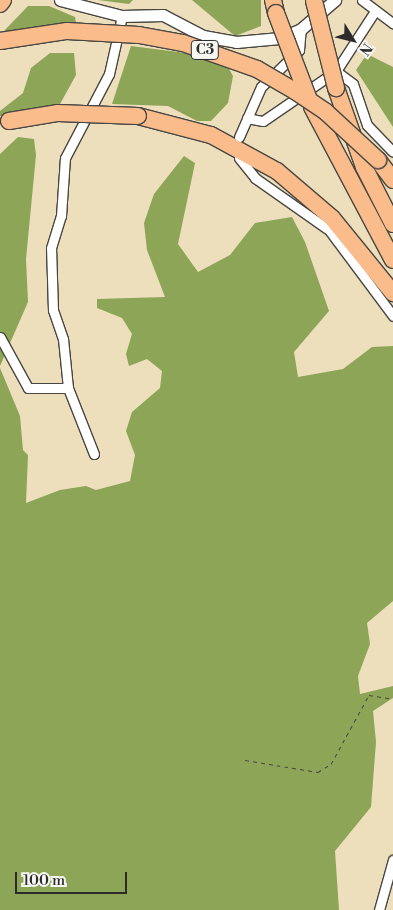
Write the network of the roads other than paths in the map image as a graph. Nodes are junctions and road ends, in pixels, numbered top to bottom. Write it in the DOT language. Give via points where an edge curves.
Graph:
graph roads {
  1 [pos="3,0"];
  2 [pos="60,0"];
  3 [pos="335,0"];
  4 [pos="362,0"];
  5 [pos="314,1"];
  6 [pos="0,4"];
  7 [pos="274,7"];
  8 [pos="375,11"];
  9 [pos="122,16"];
  10 [pos="393,23"];
  11 [pos="301,29"];
  12 [pos="0,41"];
  13 [pos="336,71"];
  14 [pos="247,118"];
  15 [pos="4,122"];
  16 [pos="239,137"];
  17 [pos="393,152"];
  18 [pos="239,158"];
  19 [pos="393,180"];
  20 [pos="393,224"];
  21 [pos="393,260"];
  22 [pos="393,293"];
  23 [pos="393,316"];
  24 [pos="0,337"];
  25 [pos="68,388"];
  26 [pos="94,454"];
  27 [pos="393,860"];
  28 [pos="379,910"];
  1 -- 6 [label="highway"];
  2 -- 9 [label="street"];
  3 -- 11 [label="street"];
  4 -- 8 [label="street"];
  5 -- 20 [label="highway, bridge" via="336,88 364,167"];
  7 -- 21 [label="highway, bridge" via="312,107"];
  8 -- 10 [label="street"];
  8 -- 13 [label="street"];
  9 -- 11 [label="street" via="163,15 203,36 236,42 280,38"];
  9 -- 25 [label="street" via="110,74 65,158 61,216 51,248 53,310 63,339"];
  11 -- 14 [label="street" via="299,50 261,87"];
  12 -- 19 [label="highway, C3, bridge" via="66,31 139,34 183,43 257,69 326,112 378,160"];
  13 -- 14 [label="street" via="263,121"];
  13 -- 17 [label="street" via="346,74 353,84 367,125"];
  14 -- 16 [label="street"];
  15 -- 22 [label="highway, bridge" via="58,113 138,116 211,135 276,171 338,224"];
  18 -- 23 [label="street" via="255,178 329,230"];
  24 -- 25 [label="street" via="28,388"];
  25 -- 26 [label="street"];
  27 -- 28 [label="street"];
}
